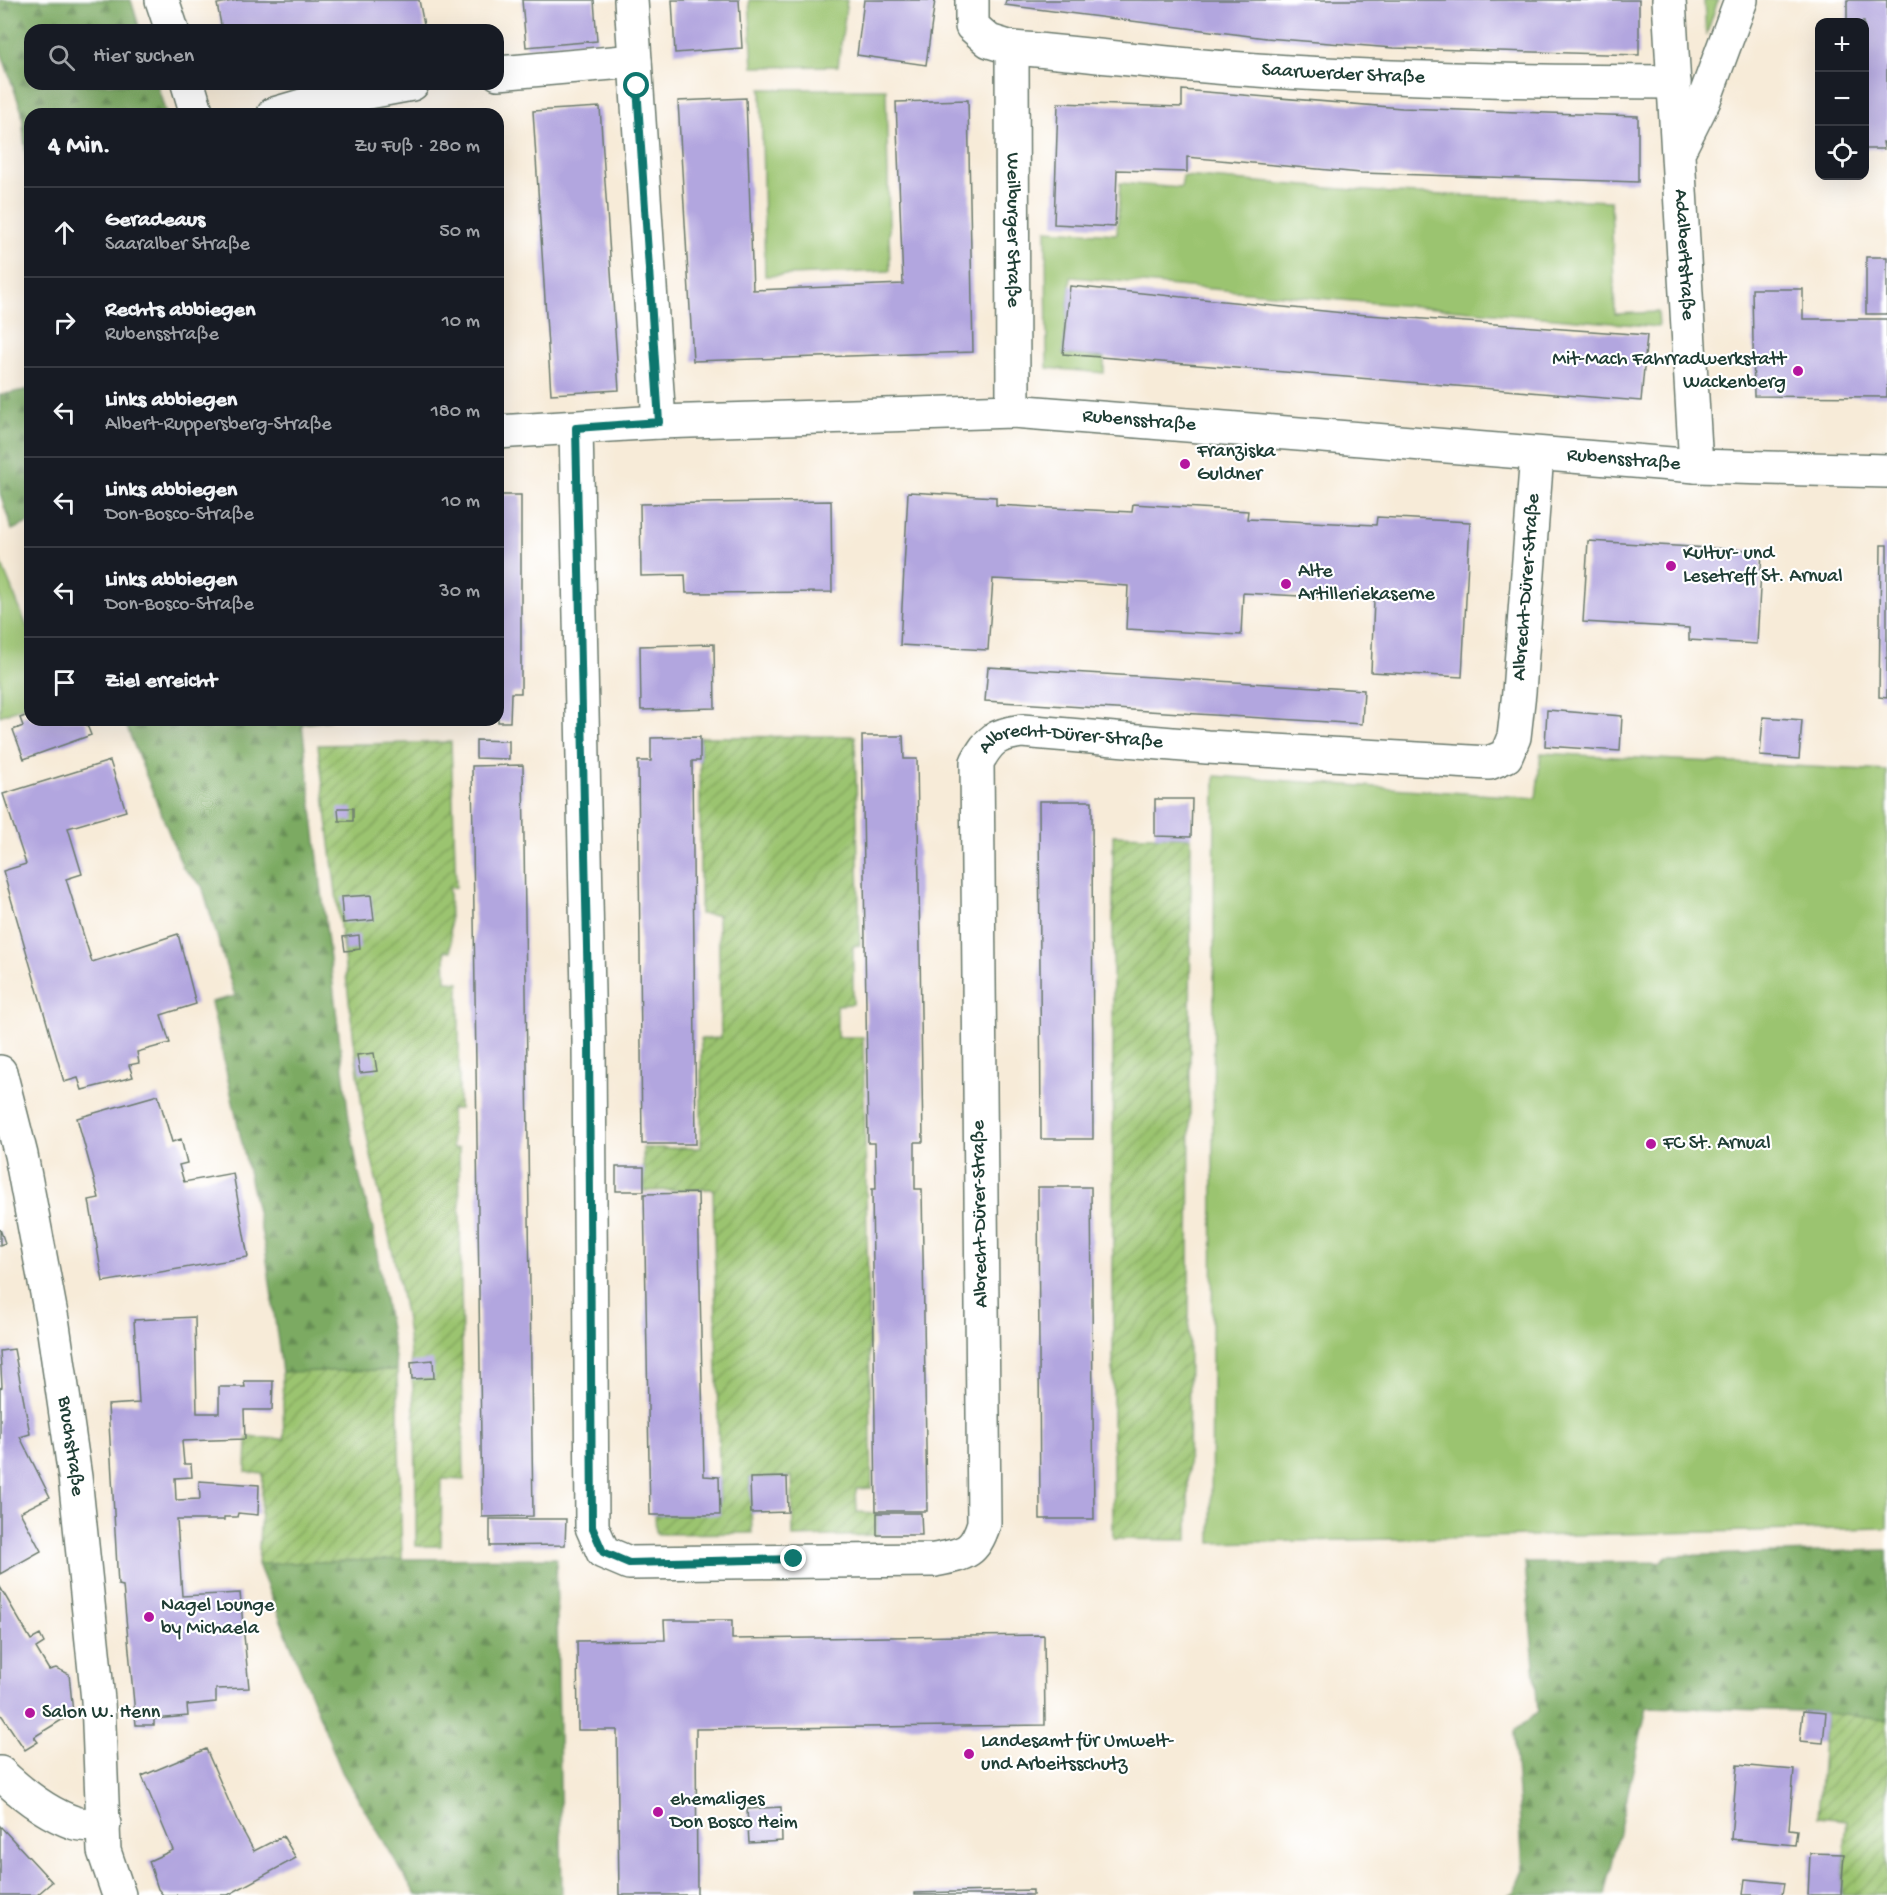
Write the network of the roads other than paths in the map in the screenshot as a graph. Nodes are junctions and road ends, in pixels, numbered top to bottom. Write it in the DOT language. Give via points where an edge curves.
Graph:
graph roads {
  1 [pos="162,0"];
  2 [pos="631,0"];
  3 [pos="972,0"];
  4 [pos="1669,0"];
  5 [pos="1740,0"];
  6 [pos="169,24"];
  7 [pos="1012,48"];
  8 [pos="635,61"];
  9 [pos="504,72"];
  10 [pos="1674,82"];
  11 [pos="190,90"];
  12 [pos="380,90"];
  13 [pos="195,108"];
  14 [pos="294,108"];
  15 [pos="1679,152"];
  16 [pos="1013,411"];
  17 [pos="659,422"];
  18 [pos="576,428"];
  19 [pos="504,432"];
  20 [pos="1537,454"];
  21 [pos="1696,466"];
  22 [pos="1887,471"];
  23 [pos="0,1072"];
  24 [pos="0,1773"];
  25 [pos="104,1824"];
  26 [pos="119,1895"];
  1 -- 6 [label="street"];
  2 -- 8 [label="street"];
  3 -- 7 [label="street, Saarwerder Straße" via="972,26 989,41"];
  4 -- 10 [label="street, Adalbertstraße"];
  5 -- 15 [label="street, Adalbertstraße" via="1704,100"];
  7 -- 10 [label="street, Saarwerder Straße" via="1241,69 1382,77"];
  7 -- 16 [label="street, Weilburger Straße"];
  8 -- 9 [label="street"];
  8 -- 17 [label="street"];
  10 -- 15 [label="street, Adalbertstraße"];
  11 -- 13 [label="street"];
  12 -- 14 [label="street"];
  15 -- 21 [label="street, Adalbertstraße"];
  16 -- 17 [label="street, Rubensstraße"];
  16 -- 20 [label="street, Rubensstraße"];
  17 -- 18 [label="street, Rubensstraße"];
  18 -- 19 [label="street, Rubensstraße"];
  18 -- 20 [label="street, Albrecht-Dürer-Straße" via="589,1041 592,1527 603,1552 629,1563 935,1560 960,1555 978,1542 984,1511 977,762 999,734 1022,731 1206,747 1489,763 1506,756 1514,736 1518,704"];
  20 -- 21 [label="street, Rubensstraße"];
  21 -- 22 [label="street, Rubensstraße"];
  23 -- 25 [label="street, Bruchstraße" via="21,1155 51,1313 75,1476 98,1700"];
  24 -- 25 [label="street" via="55,1814 78,1824"];
  25 -- 26 [label="street, Bruchstraße" via="104,1851"];
}
